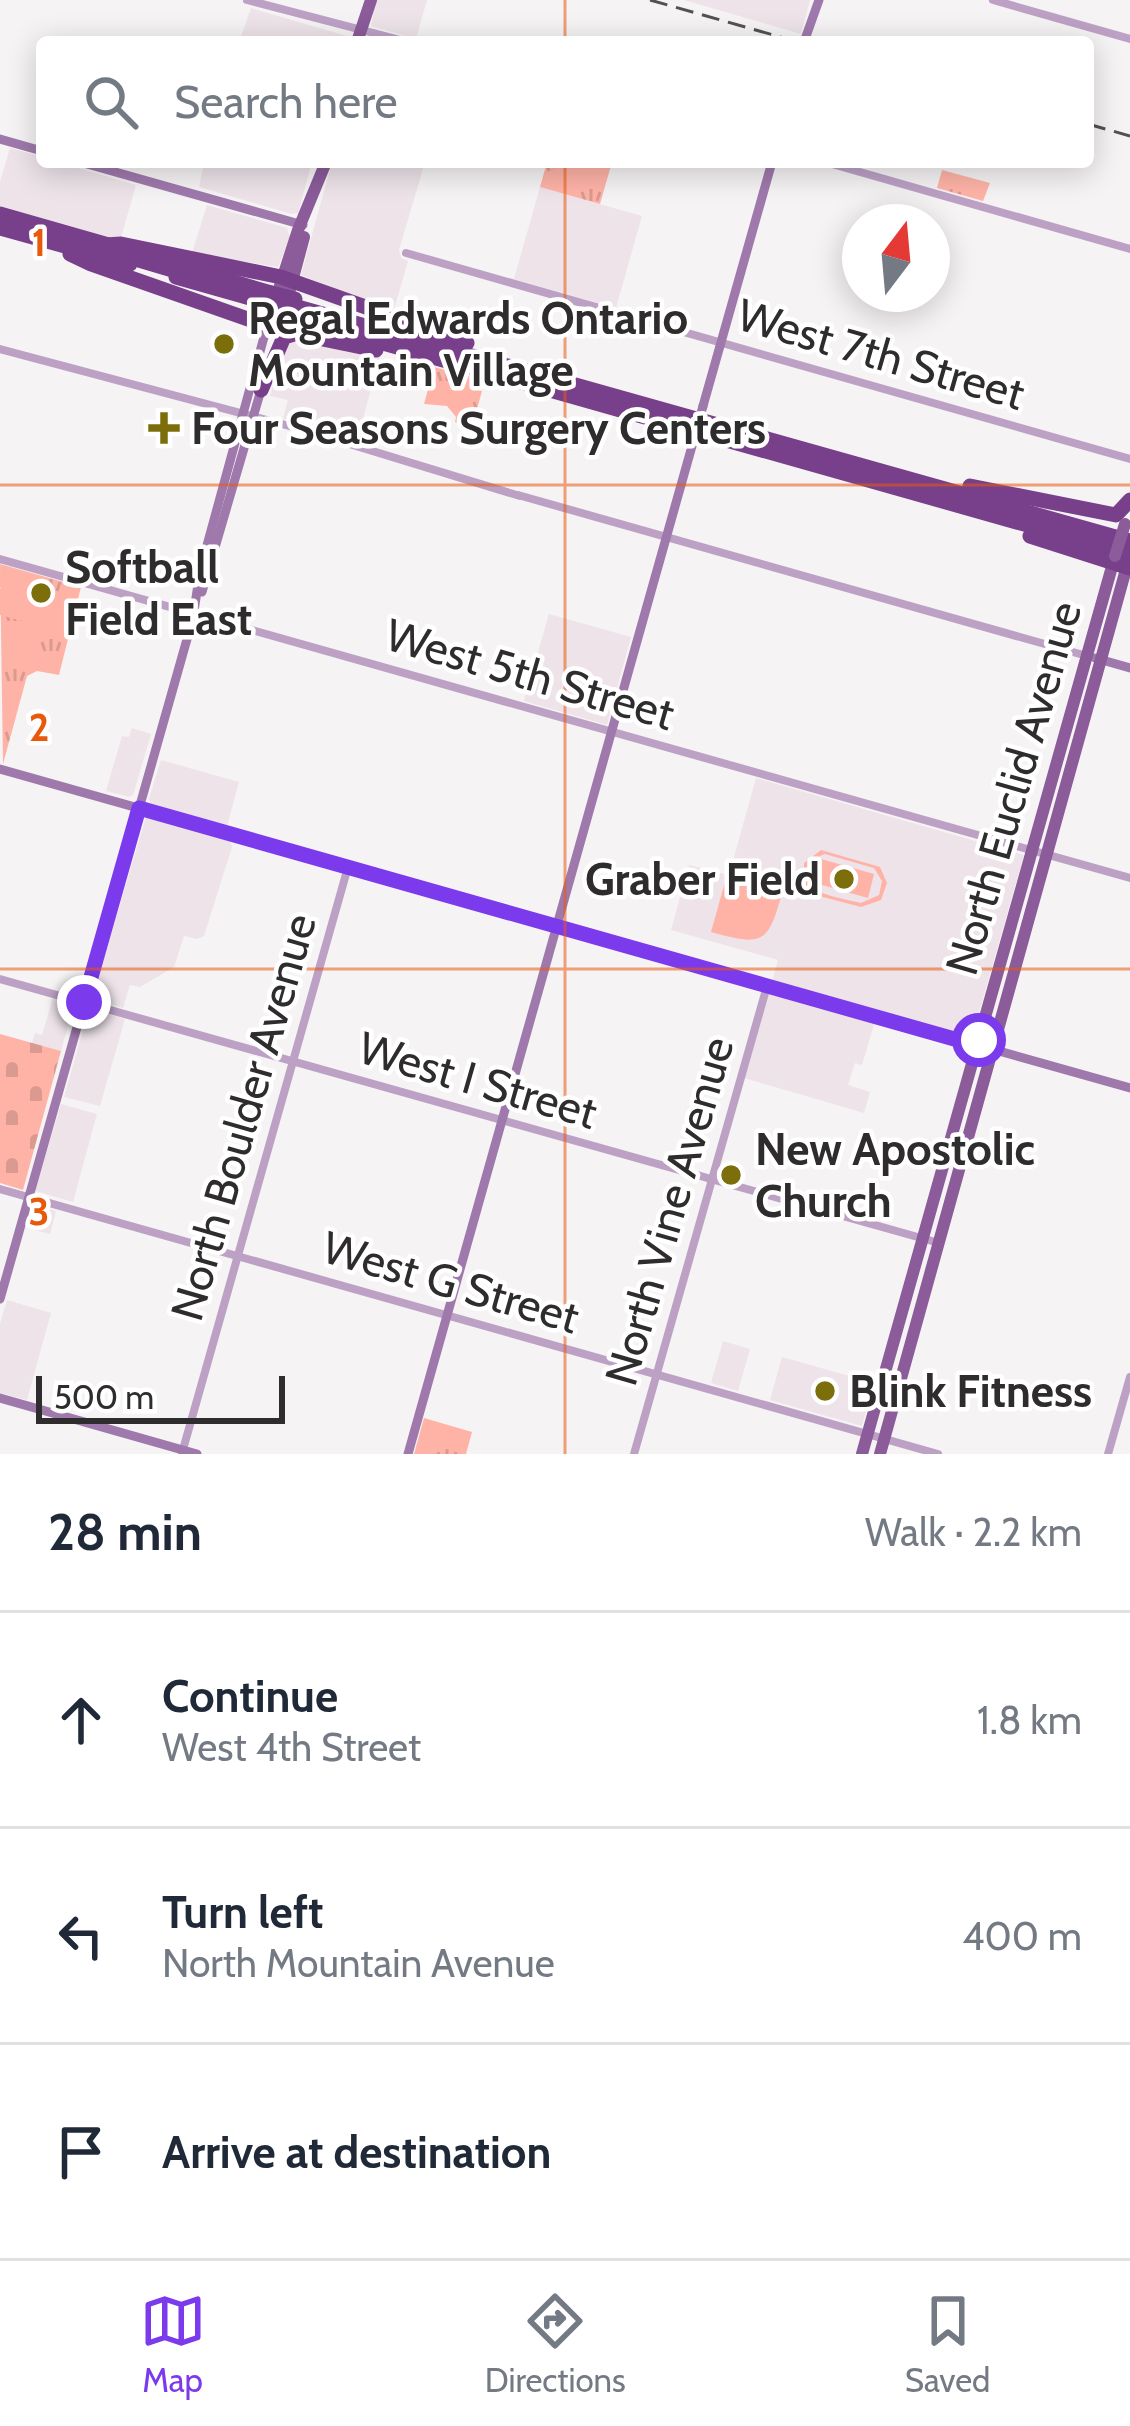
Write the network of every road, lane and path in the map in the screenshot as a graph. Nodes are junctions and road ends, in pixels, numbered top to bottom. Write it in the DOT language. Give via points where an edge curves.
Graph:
graph roads {
  1 [pos="247,0"];
  2 [pos="369,0"];
  3 [pos="819,0"];
  4 [pos="993,0"];
  5 [pos="358,36"];
  6 [pos="809,36"];
  7 [pos="1130,39"];
  8 [pos="0,139"];
  9 [pos="36,149"];
  10 [pos="101,168"];
  11 [pos="320,168"];
  12 [pos="770,168"];
  13 [pos="846,168"];
  14 [pos="0,224"];
  15 [pos="303,225"];
  16 [pos="106,245"];
  17 [pos="1130,249"];
  18 [pos="70,254"];
  19 [pos="406,254"];
  20 [pos="136,262"];
  21 [pos="184,267"];
  22 [pos="287,279"];
  23 [pos="161,280"];
  24 [pos="281,312"];
  25 [pos="344,332"];
  26 [pos="412,332"];
  27 [pos="721,343"];
  28 [pos="0,349"];
  29 [pos="443,350"];
  30 [pos="516,362"];
  31 [pos="483,372"];
  32 [pos="261,390"];
  33 [pos="248,416"];
  34 [pos="1130,459"];
  35 [pos="936,481"];
  36 [pos="1130,503"];
  37 [pos="667,537"];
  38 [pos="1127,549"];
  39 [pos="0,559"];
  40 [pos="193,614"];
  41 [pos="1088,656"];
  42 [pos="1103,661"];
  43 [pos="1130,668"];
  44 [pos="611,731"];
  45 [pos="1060,753"];
  46 [pos="1076,758"];
  47 [pos="0,769"];
  48 [pos="139,808"];
  49 [pos="1041,853"];
  50 [pos="349,867"];
  51 [pos="1130,878"];
  52 [pos="556,926"];
  53 [pos="0,979"];
  54 [pos="767,986"];
  55 [pos="84,1002"];
  56 [pos="986,1047"];
  57 [pos="293,1062"];
  58 [pos="1130,1088"];
  59 [pos="501,1120"];
  60 [pos="712,1180"];
  61 [pos="0,1189"];
  62 [pos="29,1197"];
  63 [pos="924,1239"];
  64 [pos="939,1243"];
  65 [pos="238,1256"];
  66 [pos="0,1299"];
  67 [pos="447,1315"];
  68 [pos="657,1374"];
  69 [pos="1130,1376"];
  70 [pos="0,1399"];
  71 [pos="868,1434"];
  72 [pos="884,1439"];
  73 [pos="182,1452"];
  74 [pos="196,1454"];
  75 [pos="408,1454"];
  76 [pos="634,1454"];
  77 [pos="862,1454"];
  78 [pos="880,1454"];
  79 [pos="938,1454"];
  80 [pos="1108,1454"];
  1 -- 5 [label="street"];
  2 -- 5 [label="main road"];
  3 -- 6 [label="main road"];
  4 -- 7 [label="street"];
  8 -- 9 [label="main road"];
  10 -- 15 [label="main road"];
  11 -- 15 [label="main road"];
  12 -- 27 [label="main road"];
  13 -- 17 [label="street"];
  14 -- 16 [label="highway"];
  14 -- 18 [label="highway"];
  14 -- 20 [label="highway"];
  15 -- 22 [label="main road"];
  16 -- 21 [label="highway"];
  16 -- 22 [label="highway"];
  18 -- 23 [label="highway"];
  18 -- 24 [label="highway"];
  19 -- 27 [label="street, West 7th Street"];
  20 -- 21 [label="highway"];
  20 -- 23 [label="highway"];
  20 -- 24 [label="highway"];
  21 -- 24 [label="highway"];
  22 -- 24 [label="main road"];
  22 -- 30 [label="highway"];
  23 -- 24 [label="highway"];
  24 -- 25 [label="highway"];
  24 -- 26 [label="highway"];
  24 -- 29 [label="highway"];
  24 -- 31 [label="highway"];
  24 -- 32 [label="highway" via="284,337"];
  24 -- 33 [label="main road"];
  25 -- 29 [label="highway"];
  25 -- 31 [label="highway"];
  26 -- 29 [label="highway"];
  26 -- 30 [label="highway"];
  27 -- 34 [label="street, West 7th Street"];
  27 -- 37 [label="main road, bridge"];
  28 -- 33 [label="street"];
  29 -- 38 [label="highway"];
  30 -- 35 [label="highway"];
  31 -- 38 [label="highway" via="967,513"];
  32 -- 33 [label="main road"];
  33 -- 37 [label="street"];
  33 -- 40 [label="main road"];
  35 -- 36 [label="highway" via="1116,515"];
  35 -- 38 [label="highway"];
  36 -- 38 [label="main road"];
  37 -- 41 [label="street"];
  37 -- 44 [label="main road"];
  38 -- 41 [label="main road, North Euclid Avenue"];
  38 -- 42 [label="main road, North Euclid Avenue"];
  39 -- 40 [label="street, West 5th Street"];
  40 -- 44 [label="street, West 5th Street"];
  40 -- 48 [label="main road"];
  41 -- 42 [label="main road"];
  41 -- 45 [label="main road, North Euclid Avenue"];
  42 -- 43 [label="main road"];
  42 -- 46 [label="main road, North Euclid Avenue"];
  44 -- 49 [label="street, West 5th Street"];
  44 -- 52 [label="main road"];
  45 -- 46 [label="main road"];
  45 -- 49 [label="main road, North Euclid Avenue"];
  46 -- 49 [label="main road, North Euclid Avenue"];
  47 -- 48 [label="main road"];
  48 -- 50 [label="main road"];
  48 -- 55 [label="main road"];
  49 -- 51 [label="street, West 5th Street"];
  49 -- 56 [label="main road, North Euclid Avenue"];
  50 -- 52 [label="main road"];
  50 -- 57 [label="street, North Boulder Avenue"];
  52 -- 54 [label="main road"];
  52 -- 59 [label="main road"];
  53 -- 55 [label="street, West I Street"];
  54 -- 56 [label="main road"];
  54 -- 60 [label="street, North Vine Avenue"];
  55 -- 57 [label="street, West I Street"];
  55 -- 62 [label="main road"];
  56 -- 58 [label="main road"];
  56 -- 63 [label="main road, North Euclid Avenue"];
  56 -- 64 [label="main road, North Euclid Avenue"];
  57 -- 59 [label="street, West I Street"];
  57 -- 65 [label="street, North Boulder Avenue"];
  59 -- 60 [label="street, West I Street"];
  59 -- 67 [label="main road"];
  60 -- 63 [label="street, West I Street"];
  60 -- 68 [label="street, North Vine Avenue"];
  61 -- 62 [label="street, West G Street"];
  62 -- 65 [label="street, West G Street"];
  62 -- 66 [label="main road"];
  63 -- 64 [label="street, West I Street"];
  63 -- 71 [label="main road, North Euclid Avenue"];
  64 -- 72 [label="main road, North Euclid Avenue"];
  65 -- 67 [label="street, West G Street"];
  65 -- 73 [label="street, North Boulder Avenue"];
  67 -- 68 [label="street, West G Street"];
  67 -- 75 [label="main road"];
  68 -- 71 [label="street, West G Street"];
  68 -- 76 [label="street, North Vine Avenue"];
  69 -- 80 [label="street"];
  70 -- 73 [label="main road"];
  71 -- 72 [label="street, West G Street"];
  71 -- 77 [label="main road, North Euclid Avenue"];
  72 -- 78 [label="main road, North Euclid Avenue"];
  72 -- 79 [label="street, West G Street"];
  73 -- 74 [label="main road"];
}
